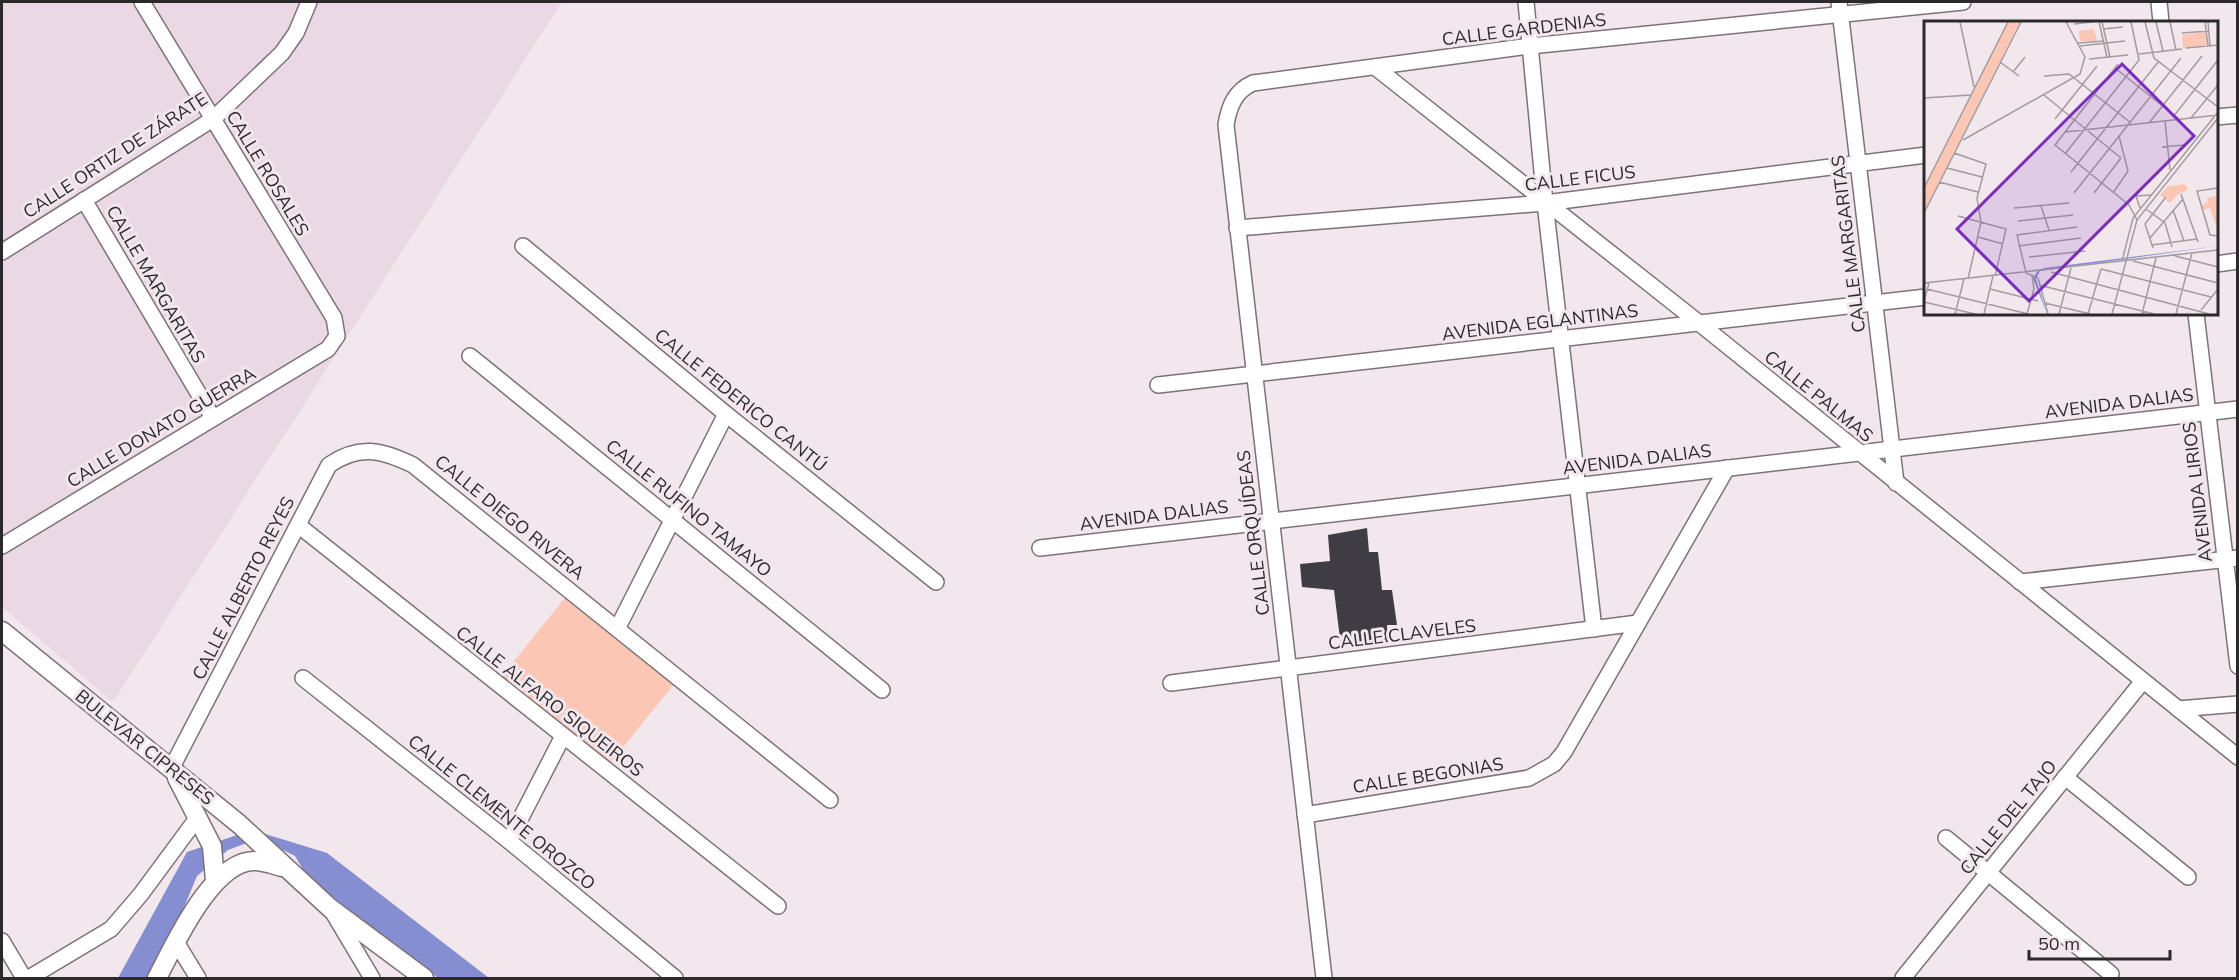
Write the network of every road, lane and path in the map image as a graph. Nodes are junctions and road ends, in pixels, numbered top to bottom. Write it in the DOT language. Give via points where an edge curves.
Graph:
graph roads {
  1 [pos="142,2"];
  2 [pos="309,2"];
  3 [pos="1526,2"];
  4 [pos="1963,2"];
  5 [pos="2159,2"];
  6 [pos="1840,8"];
  7 [pos="2161,21"];
  8 [pos="1530,46"];
  9 [pos="1375,67"];
  10 [pos="1242,88"];
  11 [pos="2238,114"];
  12 [pos="2218,117"];
  13 [pos="213,119"];
  14 [pos="1924,155"];
  15 [pos="1858,163"];
  16 [pos="84,200"];
  17 [pos="1545,203"];
  18 [pos="1237,228"];
  19 [pos="523,246"];
  20 [pos="2,252"];
  21 [pos="2238,261"];
  22 [pos="2218,264"];
  23 [pos="1924,297"];
  24 [pos="1875,303"];
  25 [pos="2196,315"];
  26 [pos="1699,323"];
  27 [pos="337,336"];
  28 [pos="1561,339"];
  29 [pos="470,356"];
  30 [pos="1254,375"];
  31 [pos="1158,385"];
  32 [pos="2238,409"];
  33 [pos="2208,413"];
  34 [pos="726,414"];
  35 [pos="213,418"];
  36 [pos="1892,449"];
  37 [pos="371,450"];
  38 [pos="1860,454"];
  39 [pos="1727,468"];
  40 [pos="1896,483"];
  41 [pos="1578,485"];
  42 [pos="672,518"];
  43 [pos="1271,521"];
  44 [pos="298,525"];
  45 [pos="2,546"];
  46 [pos="1040,548"];
  47 [pos="2231,558"];
  48 [pos="936,582"];
  49 [pos="2020,582"];
  50 [pos="1638,623"];
  51 [pos="617,629"];
  52 [pos="1594,629"];
  53 [pos="2,631"];
  54 [pos="2238,666"];
  55 [pos="1288,668"];
  56 [pos="303,678"];
  57 [pos="2143,681"];
  58 [pos="1171,683"];
  59 [pos="882,690"];
  60 [pos="2238,704"];
  61 [pos="2178,709"];
  62 [pos="563,736"];
  63 [pos="2238,758"];
  64 [pos="171,769"];
  65 [pos="2065,777"];
  66 [pos="830,800"];
  67 [pos="1305,815"];
  68 [pos="202,825"];
  69 [pos="1946,838"];
  70 [pos="509,841"];
  71 [pos="284,867"];
  72 [pos="215,873"];
  73 [pos="1988,873"];
  74 [pos="2188,877"];
  75 [pos="778,906"];
  76 [pos="330,909"];
  77 [pos="2,941"];
  78 [pos="176,942"];
  79 [pos="2111,974"];
  80 [pos="24,978"];
  81 [pos="29,978"];
  82 [pos="157,978"];
  83 [pos="198,978"];
  84 [pos="372,978"];
  85 [pos="424,978"];
  86 [pos="675,978"];
  87 [pos="1324,978"];
  88 [pos="1903,978"];
  1 -- 13 [label="street, CALLE ROSALES"];
  2 -- 13 [label="street, CALLE ORTIZ DE ZÁRATE" via="296,33 282,52"];
  3 -- 8 [label="street"];
  4 -- 6 [label="street, CALLE GARDENIAS"];
  5 -- 7 [label="street"];
  6 -- 8 [label="street, CALLE GARDENIAS"];
  6 -- 15 [label="street, CALLE MARGARITAS"];
  8 -- 9 [label="street, CALLE GARDENIAS"];
  8 -- 17 [label="street"];
  9 -- 10 [label="street, CALLE GARDENIAS" via="1253,83"];
  9 -- 17 [label="street, CALLE PALMAS"];
  10 -- 18 [label="street, CALLE ORQUÍDEAS" via="1234,98 1226,125"];
  11 -- 12 [label="street"];
  13 -- 16 [label="street, CALLE ORTIZ DE ZÁRATE"];
  13 -- 27 [label="street, CALLE ROSALES" via="334,318"];
  14 -- 15 [label="street, CALLE FICUS"];
  15 -- 17 [label="street, CALLE FICUS"];
  15 -- 24 [label="street, CALLE MARGARITAS"];
  16 -- 20 [label="street, CALLE ORTIZ DE ZÁRATE"];
  16 -- 35 [label="street, CALLE MARGARITAS"];
  17 -- 18 [label="street, CALLE FICUS"];
  17 -- 26 [label="street, CALLE PALMAS"];
  17 -- 28 [label="street"];
  18 -- 30 [label="street, CALLE ORQUÍDEAS"];
  19 -- 34 [label="street, CALLE FEDERICO CANTÚ"];
  21 -- 22 [label="street"];
  23 -- 24 [label="street, AVENIDA EGLANTINAS"];
  24 -- 26 [label="street, AVENIDA EGLANTINAS"];
  24 -- 36 [label="street, CALLE MARGARITAS"];
  25 -- 33 [label="street, AVENIDA LIRIOS"];
  26 -- 28 [label="street, AVENIDA EGLANTINAS"];
  26 -- 38 [label="street, CALLE PALMAS"];
  27 -- 35 [label="street, CALLE DONATO GUERRA" via="328,349"];
  28 -- 30 [label="street, AVENIDA EGLANTINAS"];
  28 -- 41 [label="street"];
  29 -- 42 [label="street, CALLE RUFINO TAMAYO"];
  30 -- 31 [label="street, AVENIDA EGLANTINAS"];
  30 -- 43 [label="street, CALLE ORQUÍDEAS"];
  32 -- 33 [label="street, AVENIDA DALIAS"];
  33 -- 36 [label="street, AVENIDA DALIAS"];
  33 -- 47 [label="street, AVENIDA LIRIOS"];
  34 -- 42 [label="street"];
  34 -- 48 [label="street, CALLE FEDERICO CANTÚ"];
  35 -- 45 [label="street, CALLE DONATO GUERRA"];
  36 -- 38 [label="street, AVENIDA DALIAS"];
  36 -- 40 [label="street, CALLE MARGARITAS"];
  37 -- 44 [label="street, CALLE ALBERTO REYES" via="342,456 329,465"];
  37 -- 51 [label="street, CALLE DIEGO RIVERA" via="413,465"];
  38 -- 39 [label="street, AVENIDA DALIAS"];
  38 -- 40 [label="street, CALLE PALMAS"];
  39 -- 41 [label="street, AVENIDA DALIAS"];
  39 -- 50 [label="street"];
  40 -- 49 [label="street, CALLE PALMAS"];
  41 -- 43 [label="street, AVENIDA DALIAS"];
  41 -- 52 [label="street"];
  42 -- 51 [label="street"];
  42 -- 59 [label="street, CALLE RUFINO TAMAYO"];
  43 -- 46 [label="street, AVENIDA DALIAS"];
  43 -- 55 [label="street, CALLE ORQUÍDEAS"];
  44 -- 62 [label="street, CALLE ALFARO SIQUEIROS"];
  44 -- 64 [label="street, CALLE ALBERTO REYES"];
  47 -- 49 [label="street"];
  47 -- 54 [label="street, AVENIDA LIRIOS"];
  49 -- 57 [label="street, CALLE PALMAS"];
  50 -- 52 [label="street, CALLE CLAVELES"];
  50 -- 67 [label="street, CALLE BEGONIAS" via="1554,764 1528,778"];
  51 -- 66 [label="street, CALLE DIEGO RIVERA"];
  52 -- 55 [label="street, CALLE CLAVELES"];
  53 -- 64 [label="street, BULEVAR CIPRESES"];
  55 -- 58 [label="street, CALLE CLAVELES"];
  55 -- 67 [label="street, CALLE ORQUÍDEAS"];
  56 -- 70 [label="street, CALLE CLEMENTE OROZCO"];
  57 -- 61 [label="street, CALLE PALMAS"];
  57 -- 65 [label="street, CALLE DEL TAJO"];
  60 -- 61 [label="street"];
  61 -- 63 [label="street, CALLE PALMAS"];
  62 -- 70 [label="street"];
  62 -- 75 [label="street, CALLE ALFARO SIQUEIROS"];
  64 -- 68 [label="street"];
  64 -- 71 [label="street, BULEVAR CIPRESES" via="239,824"];
  65 -- 73 [label="street, CALLE DEL TAJO"];
  65 -- 74 [label="street"];
  67 -- 87 [label="street, CALLE ORQUÍDEAS"];
  68 -- 72 [label="street" via="212,846"];
  68 -- 81 [label="street" via="111,929"];
  69 -- 73 [label="street"];
  70 -- 86 [label="street, CALLE CLEMENTE OROZCO"];
  71 -- 72 [label="street" via="254,861"];
  71 -- 76 [label="street, BULEVAR CIPRESES"];
  72 -- 78 [label="street"];
  73 -- 79 [label="street"];
  73 -- 88 [label="street, CALLE DEL TAJO"];
  76 -- 84 [label="street"];
  76 -- 85 [label="street, BULEVAR CIPRESES"];
  77 -- 80 [label="street"];
  78 -- 82 [label="street"];
  78 -- 83 [label="street"];
}
